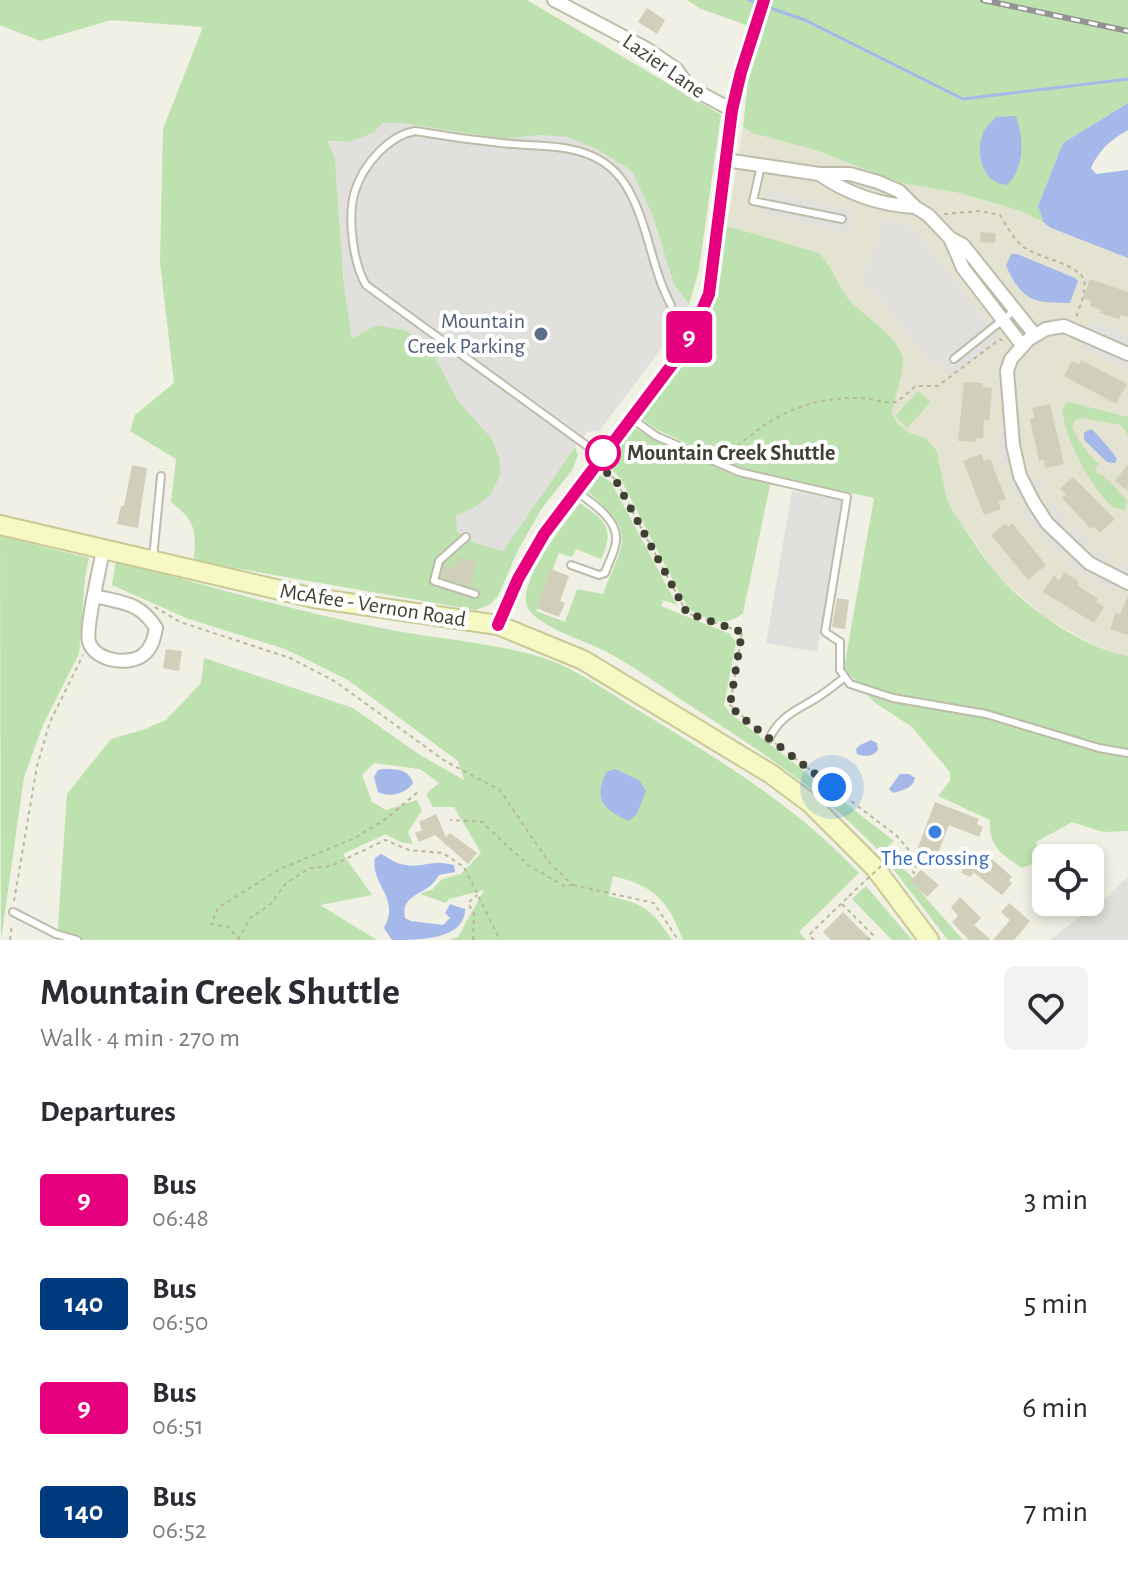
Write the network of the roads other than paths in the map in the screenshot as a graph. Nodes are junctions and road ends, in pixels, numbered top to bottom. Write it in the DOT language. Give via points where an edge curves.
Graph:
graph roads {
  1 [pos="554,0"];
  2 [pos="762,6"];
  3 [pos="732,110"];
  4 [pos="726,160"];
  5 [pos="761,166"];
  6 [pos="819,174"];
  7 [pos="878,182"];
  8 [pos="872,199"];
  9 [pos="915,207"];
  10 [pos="842,219"];
  11 [pos="950,238"];
  12 [pos="671,305"];
  13 [pos="1015,310"];
  14 [pos="1003,320"];
  15 [pos="1026,342"];
  16 [pos="1128,354"];
  17 [pos="954,359"];
  18 [pos="631,418"];
  19 [pos="598,460"];
  20 [pos="161,476"];
  21 [pos="575,490"];
  22 [pos="0,525"];
  23 [pos="466,537"];
  24 [pos="103,550"];
  25 [pos="153,561"];
  26 [pos="571,565"];
  27 [pos="1128,583"];
  28 [pos="475,594"];
  29 [pos="95,596"];
  30 [pos="498,625"];
  31 [pos="845,677"];
  32 [pos="769,739"];
  33 [pos="1128,753"];
  34 [pos="13,912"];
  35 [pos="77,940"];
  36 [pos="929,940"];
  1 -- 3 [label="street, Lazier Lane" via="647,49 676,69 689,87"];
  2 -- 3 [label="street"];
  3 -- 4 [label="street"];
  4 -- 5 [label="street"];
  4 -- 18 [label="street" via="709,294 674,362"];
  5 -- 6 [label="street"];
  5 -- 10 [label="lane" via="753,201"];
  6 -- 7 [label="street" via="850,174"];
  6 -- 8 [label="street"];
  7 -- 8 [label="lane"];
  7 -- 9 [label="street" via="899,191"];
  8 -- 9 [label="street"];
  9 -- 11 [label="street"];
  11 -- 13 [label="street" via="963,245"];
  11 -- 14 [label="street" via="963,268"];
  12 -- 19 [label="lane" via="627,188 618,175 577,149 415,131 390,140 355,189 354,247 366,285"];
  13 -- 14 [label="lane"];
  13 -- 15 [label="street"];
  14 -- 15 [label="street"];
  14 -- 17 [label="lane"];
  15 -- 16 [label="street" via="1046,329 1064,326"];
  15 -- 27 [label="street" via="1007,371 1020,476 1047,523 1069,545 1092,566"];
  18 -- 19 [label="street"];
  18 -- 31 [label="lane" via="656,436 739,472 847,497 825,632 840,642"];
  19 -- 21 [label="street"];
  20 -- 25 [label="lane"];
  21 -- 26 [label="lane" via="605,516 616,531 616,542 605,573"];
  21 -- 30 [label="street" via="518,579"];
  22 -- 24 [label="main road, McAfee - Vernon Road"];
  23 -- 28 [label="lane" via="439,561 434,581"];
  24 -- 25 [label="main road, McAfee - Vernon Road"];
  24 -- 29 [label="street"];
  25 -- 30 [label="main road, McAfee - Vernon Road" via="314,598"];
  29 -- 29 [label="street" via="89,644 112,660 141,657 156,628 139,607"];
  30 -- 36 [label="main road, McAfee - Vernon Road" via="583,660 771,774 847,838"];
  31 -- 32 [label="lane" via="789,713"];
  31 -- 33 [label="lane" via="850,684 893,698 986,714"];
  34 -- 35 [label="lane"];
}
